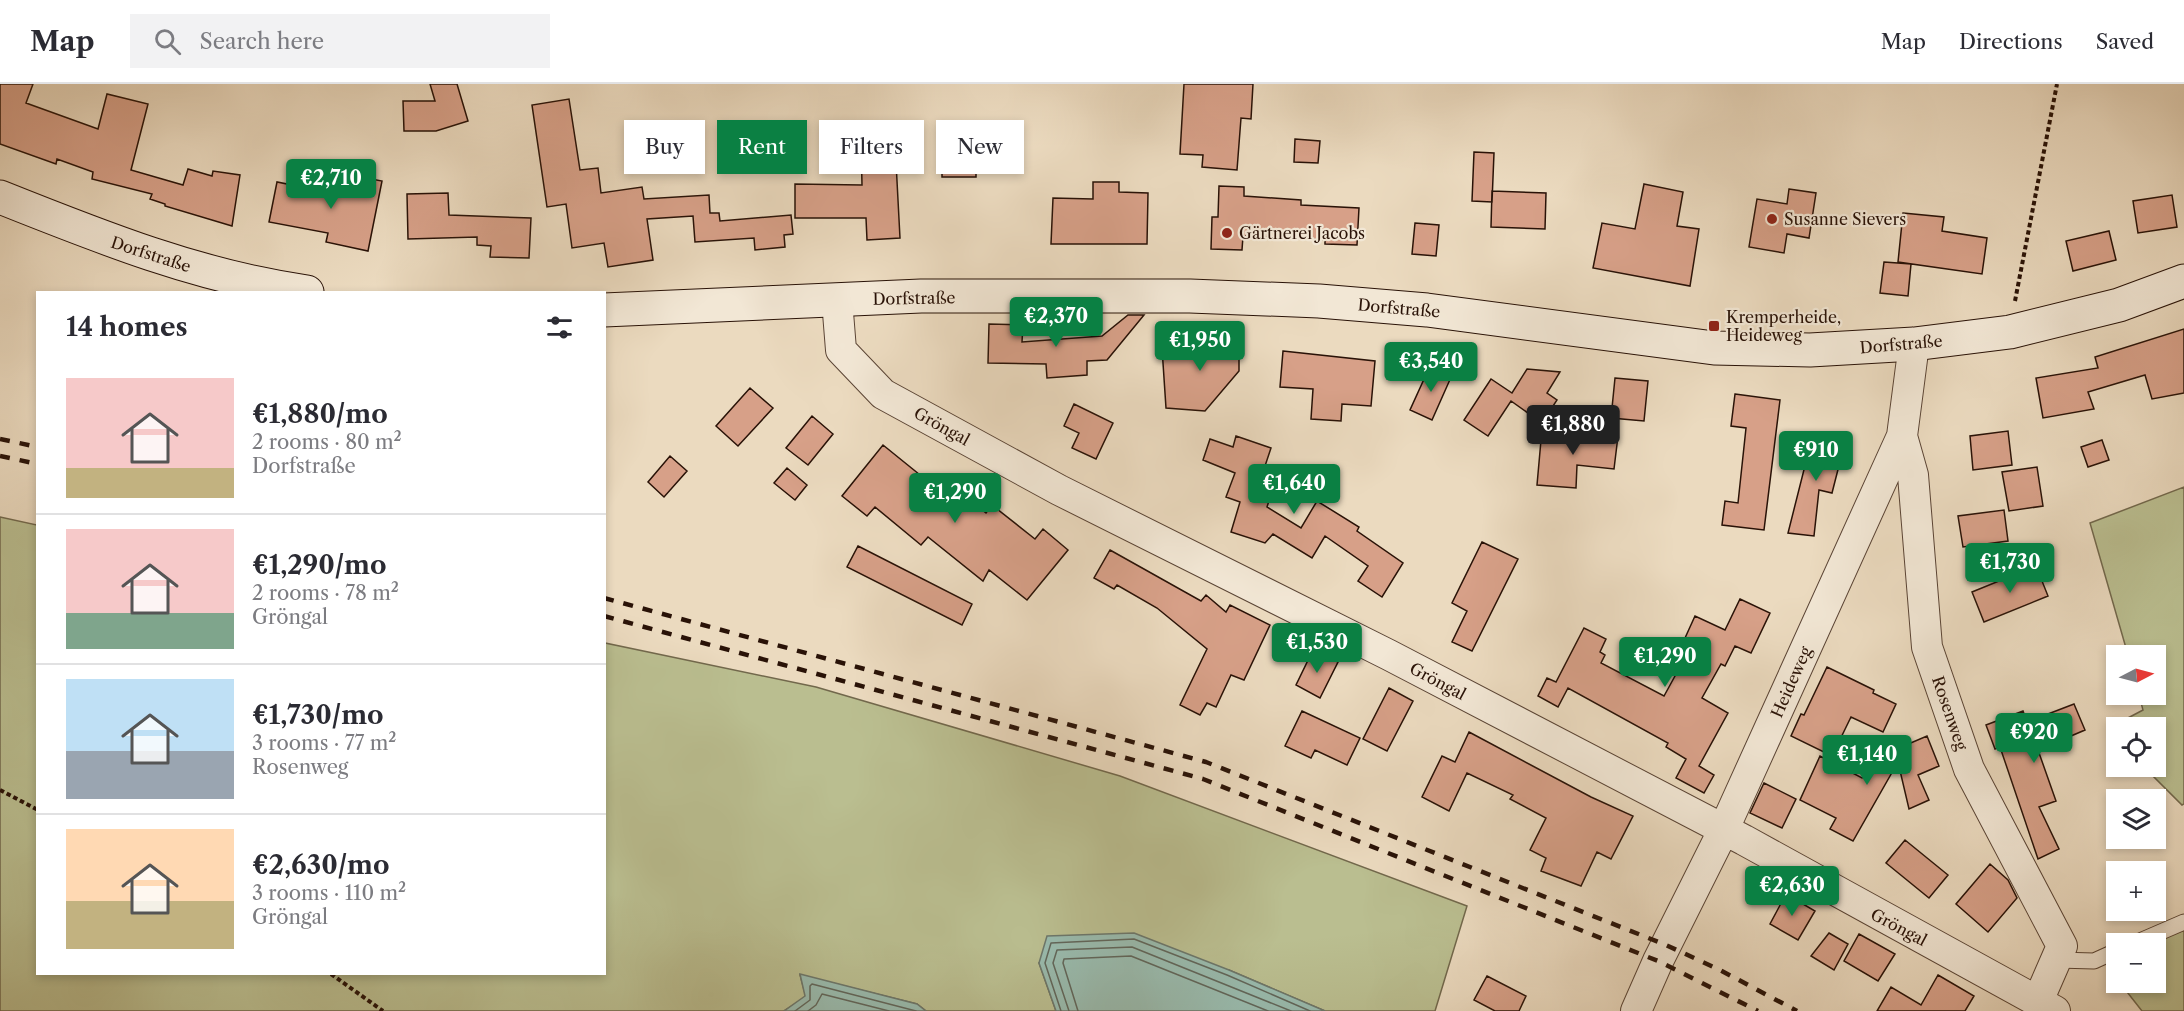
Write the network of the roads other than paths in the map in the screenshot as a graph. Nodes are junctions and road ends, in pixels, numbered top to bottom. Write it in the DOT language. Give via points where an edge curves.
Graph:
graph roads {
  1 [pos="0,197"];
  2 [pos="2184,281"];
  3 [pos="302,291"];
  4 [pos="837,300"];
  5 [pos="606,310"];
  6 [pos="1914,344"];
  7 [pos="1902,436"];
  8 [pos="1723,831"];
  9 [pos="2184,922"];
  10 [pos="2158,933"];
  11 [pos="2106,955"];
  12 [pos="2056,960"];
  13 [pos="2047,1006"];
  14 [pos="1636,1011"];
  1 -- 3 [label="main road, Dorfstraße" via="175,263"];
  2 -- 6 [label="main road, Dorfstraße" via="2119,305 2010,332"];
  4 -- 5 [label="main road, Dorfstraße"];
  4 -- 6 [label="main road, Dorfstraße" via="921,296 1190,296 1318,301 1427,310 1714,348 1810,350"];
  4 -- 8 [label="street, Gröngal" via="841,350 883,394 1059,490 1389,655"];
  6 -- 7 [label="street, Heideweg"];
  7 -- 8 [label="street, Heideweg"];
  7 -- 12 [label="street, Rosenweg" via="1913,475 1927,647 1969,769 2062,946"];
  8 -- 13 [label="street, Gröngal"];
  8 -- 14 [label="street, Heideweg"];
  9 -- 10 [label="lane"];
  11 -- 12 [label="lane" via="2094,960"];
  12 -- 13 [label="street, Rosenweg"];
}
